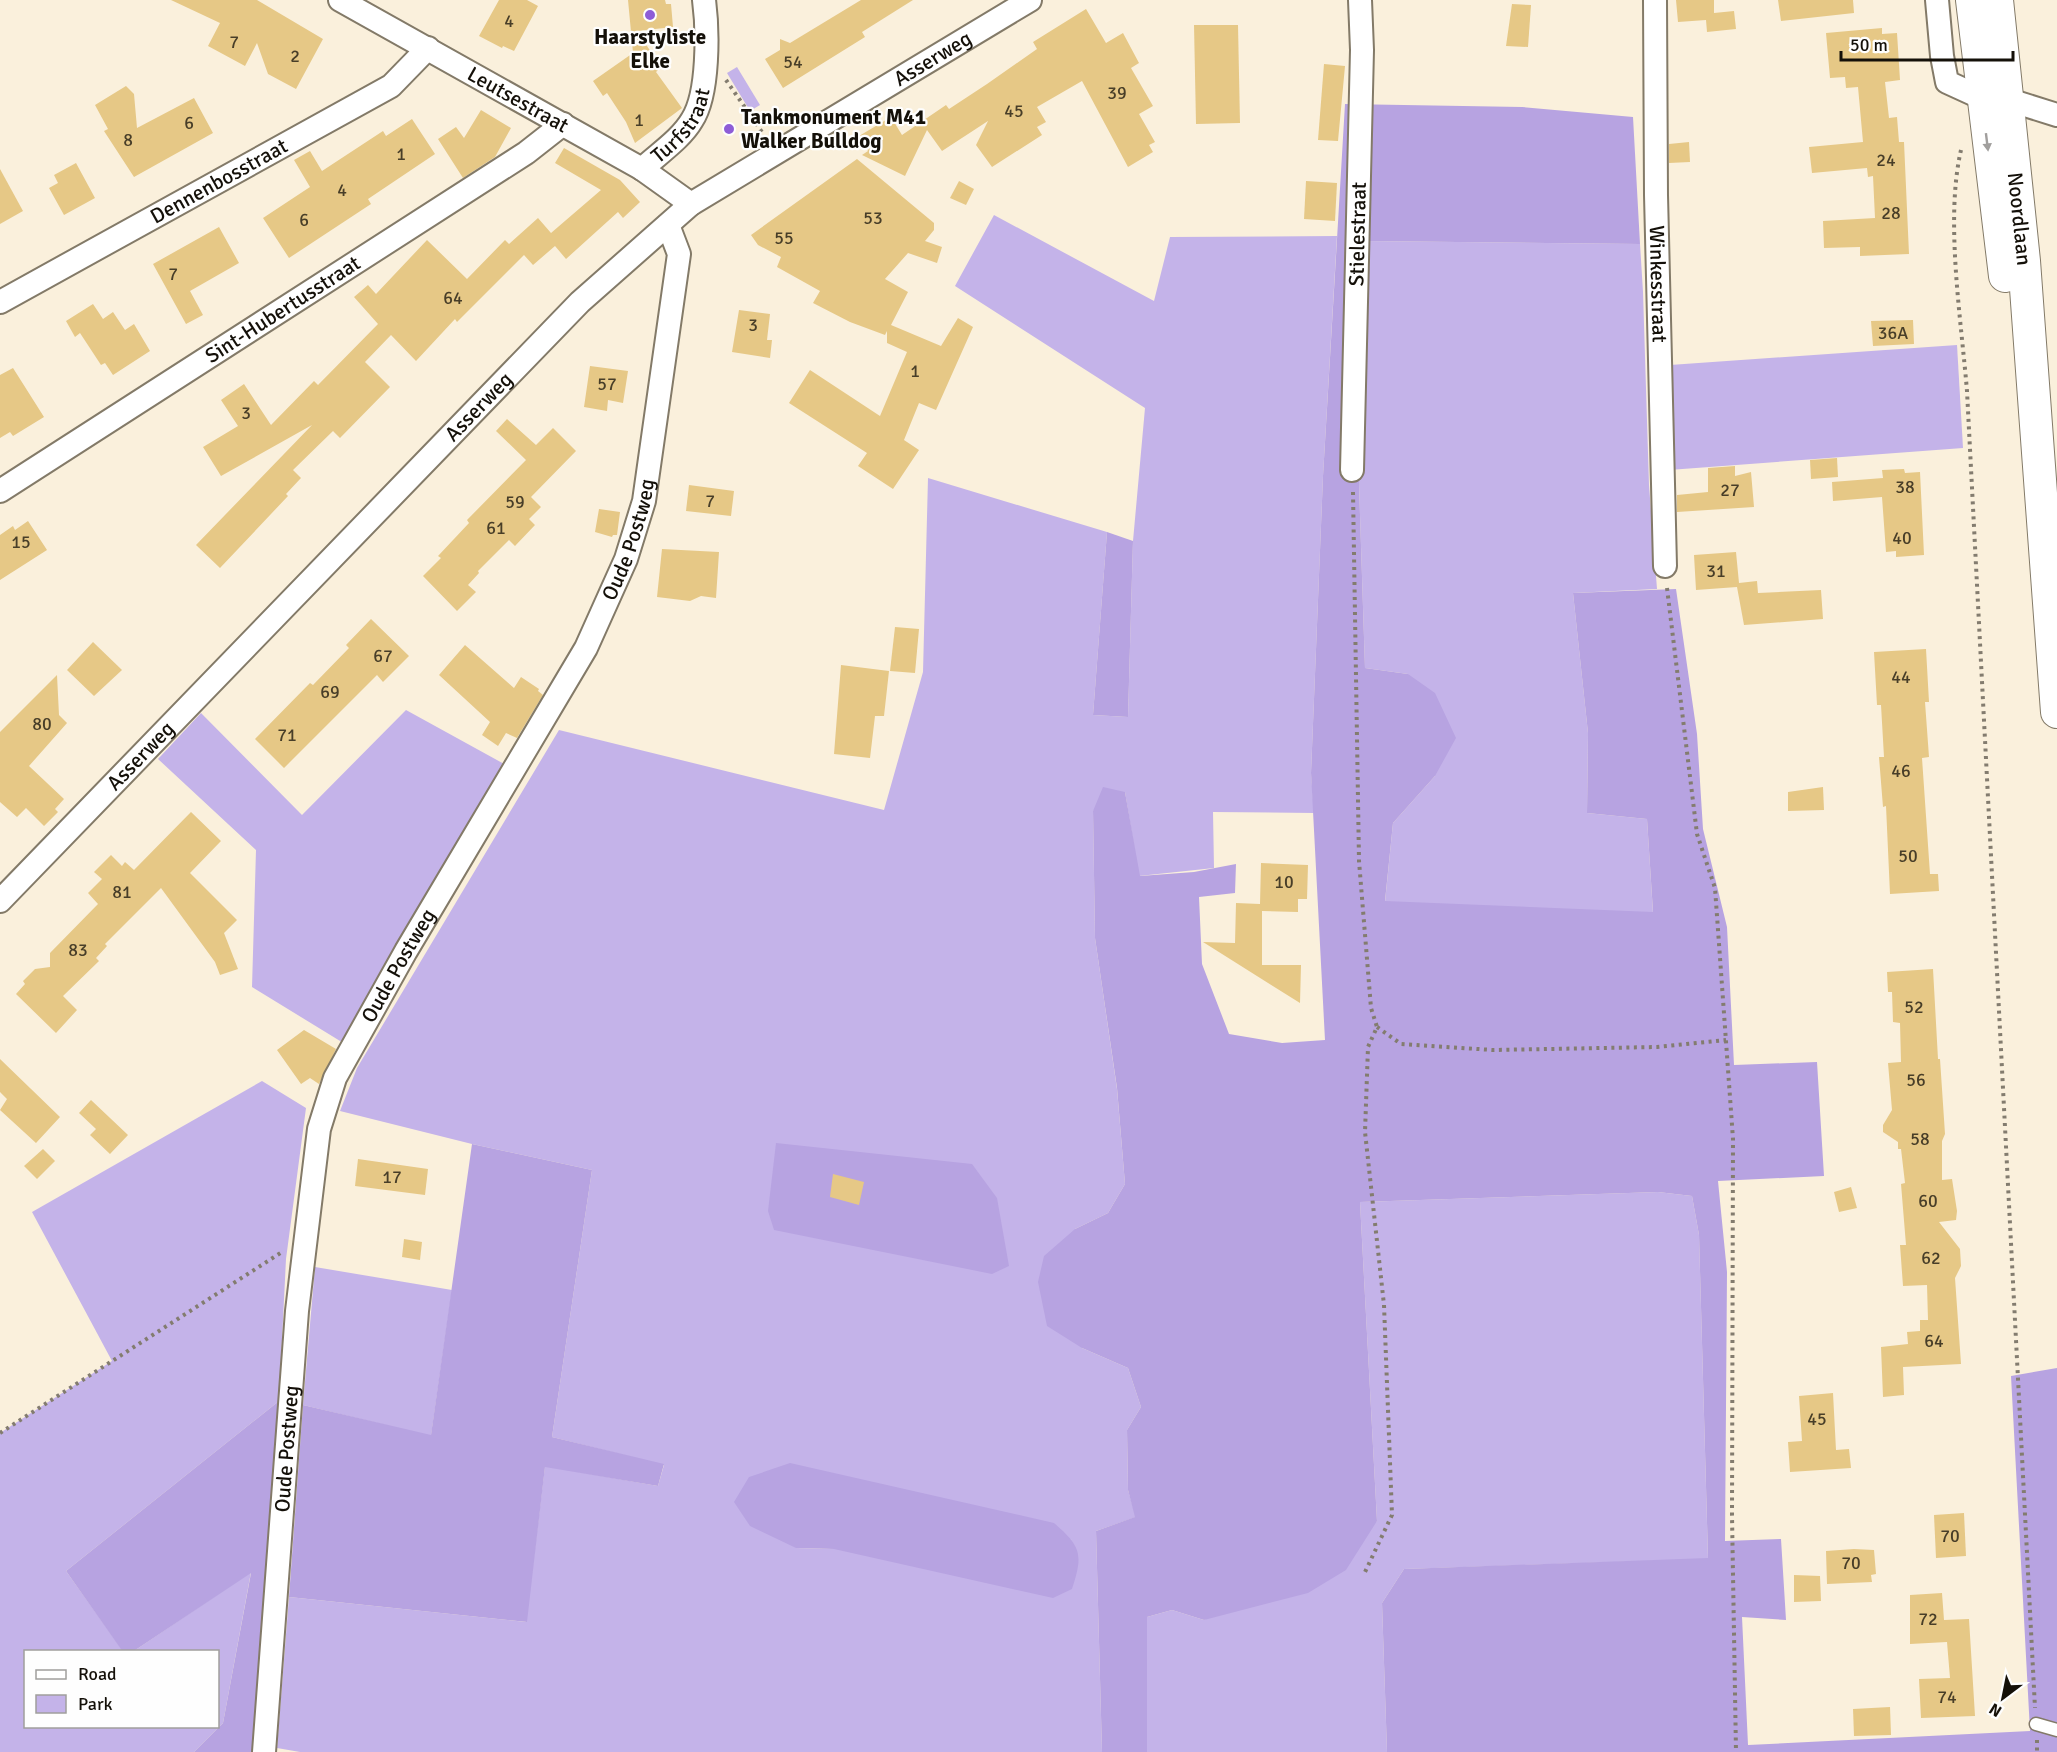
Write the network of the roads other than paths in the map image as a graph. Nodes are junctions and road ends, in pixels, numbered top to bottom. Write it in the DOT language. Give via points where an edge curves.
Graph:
graph roads {
  1 [pos="340,0"];
  2 [pos="704,0"];
  3 [pos="1030,0"];
  4 [pos="1360,0"];
  5 [pos="1655,0"];
  6 [pos="1937,0"];
  7 [pos="1972,0"];
  8 [pos="1997,0"];
  9 [pos="428,48"];
  10 [pos="1995,99"];
  11 [pos="2057,115"];
  12 [pos="563,124"];
  13 [pos="642,169"];
  14 [pos="691,204"];
  15 [pos="668,225"];
  16 [pos="0,302"];
  17 [pos="1352,470"];
  18 [pos="0,491"];
  19 [pos="1665,566"];
  20 [pos="2057,712"];
  21 [pos="0,901"];
  22 [pos="2036,1724"];
  23 [pos="2057,1730"];
  24 [pos="264,1752"];
  1 -- 9 [label="street, Leutsestraat"];
  2 -- 13 [label="street, Turfstraat" via="707,52 693,119"];
  3 -- 14 [label="street, Asserweg"];
  4 -- 17 [label="street, Stielestraat"];
  5 -- 19 [label="street, Winkesstraat"];
  6 -- 10 [label="street" via="1947,82"];
  7 -- 10 [label="main road, Noordlaan"];
  8 -- 10 [label="main road, Noordlaan"];
  9 -- 12 [label="street, Leutsestraat"];
  9 -- 16 [label="street, Dennenbosstraat" via="391,86"];
  10 -- 11 [label="street"];
  10 -- 20 [label="main road, Noordlaan" via="2035,438"];
  12 -- 13 [label="street, Leutsestraat"];
  12 -- 18 [label="street, Sint-Hubertusstraat" via="526,153"];
  13 -- 14 [label="street, Leutsestraat"];
  14 -- 15 [label="street, Asserweg"];
  15 -- 21 [label="street, Asserweg" via="580,303 472,411"];
  15 -- 24 [label="street, Oude Postweg" via="679,254 644,501 626,559 586,648 406,951 336,1078 319,1129 297,1311"];
  22 -- 23 [label="lane"];
}
